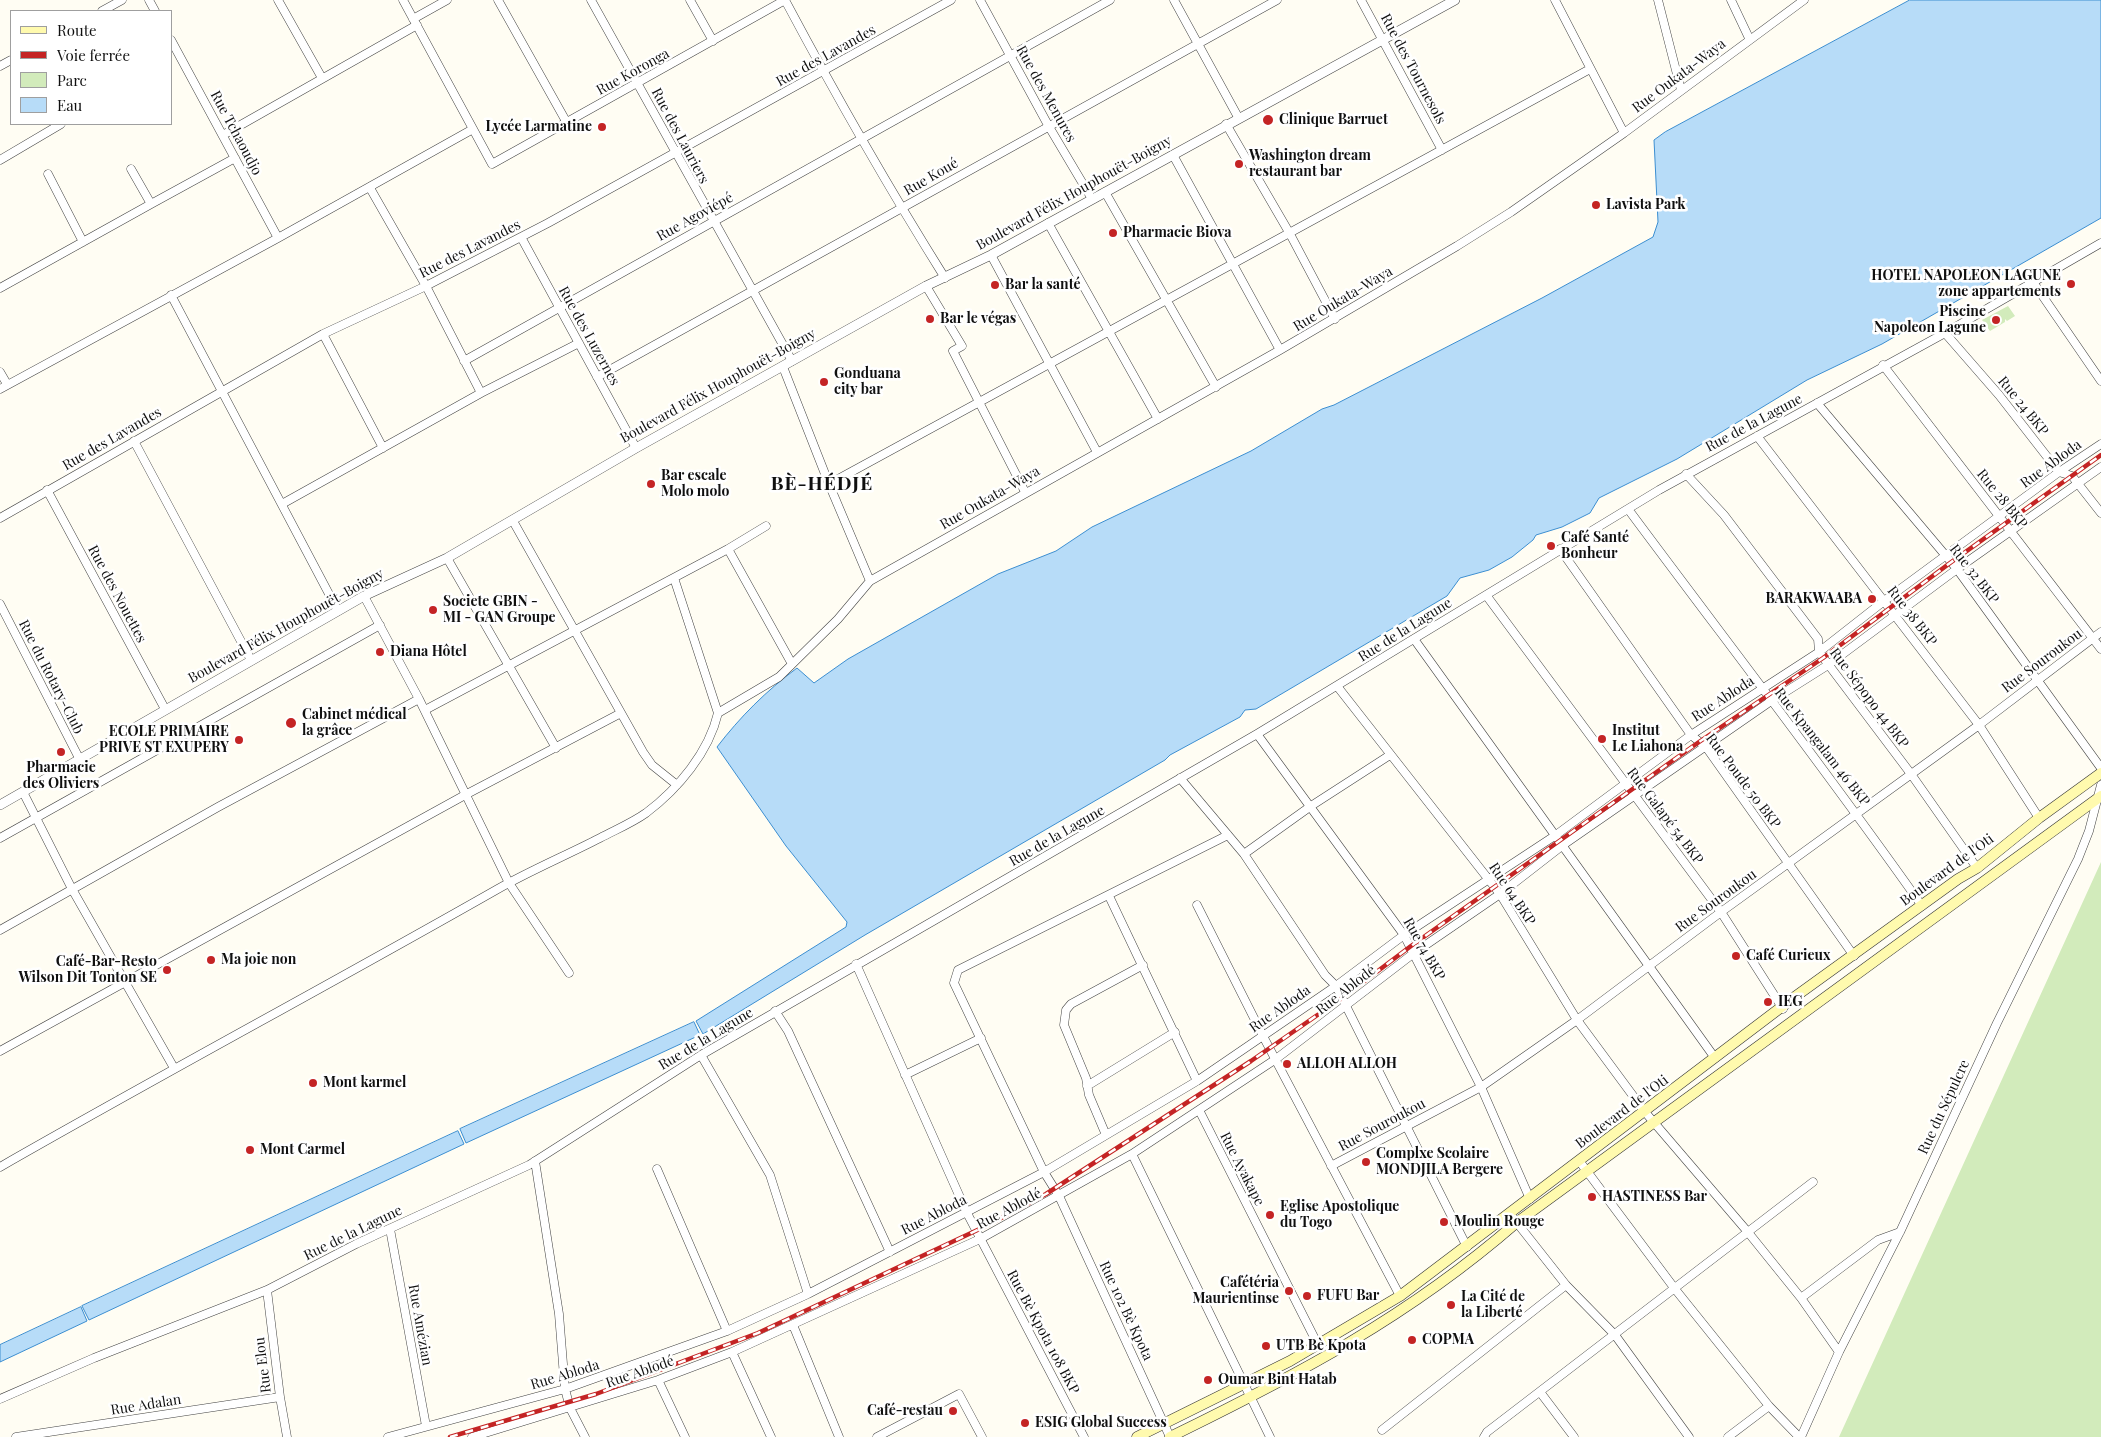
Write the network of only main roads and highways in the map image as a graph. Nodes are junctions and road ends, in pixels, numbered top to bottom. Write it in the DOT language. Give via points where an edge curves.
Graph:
graph roads {
  1 [pos="2101,773"];
  2 [pos="2099,797"];
  3 [pos="1513,1219"];
  4 [pos="1364,1320"];
  5 [pos="1371,1331"];
  6 [pos="1137,1437"];
  7 [pos="1170,1437"];
  1 -- 3 [label="main road, Boulevard de l'Oti" via="1977,868 1796,996 1530,1199"];
  2 -- 3 [label="main road, Boulevard de l'Oti" via="1655,1124"];
  3 -- 4 [label="main road, Boulevard de l'Oti"];
  3 -- 5 [label="main road, Boulevard de l'Oti" via="1475,1259"];
  4 -- 5 [label="main road"];
  4 -- 6 [label="main road, Boulevard de l'Oti" via="1244,1385"];
  5 -- 7 [label="main road, Boulevard de l'Oti" via="1251,1398"];
}
